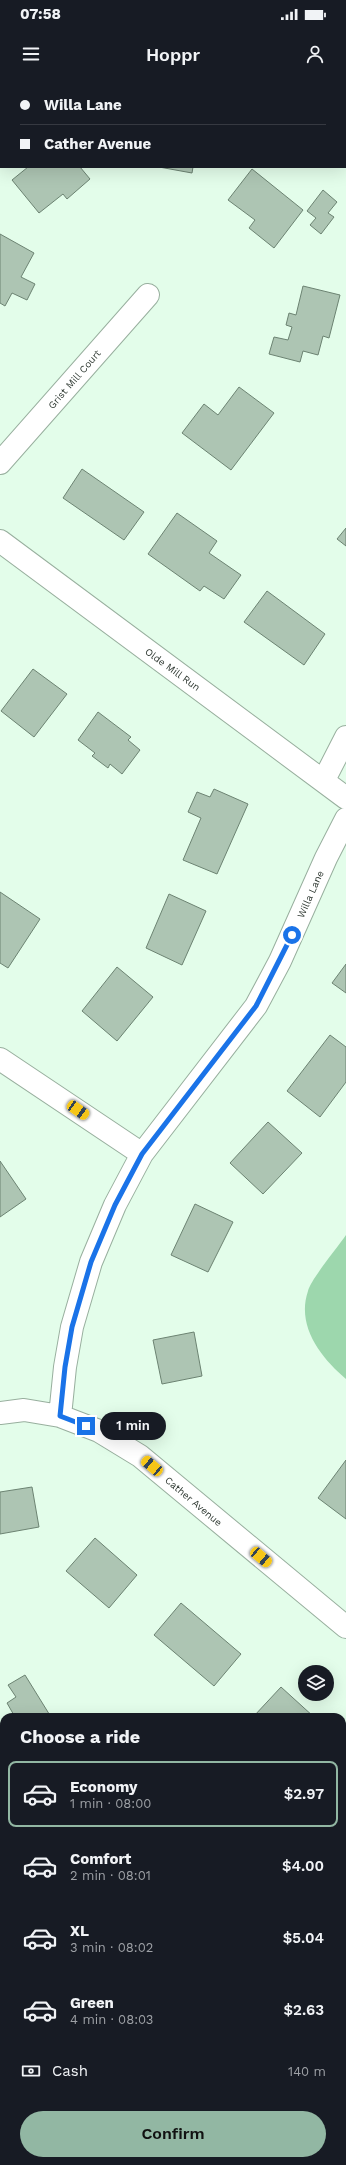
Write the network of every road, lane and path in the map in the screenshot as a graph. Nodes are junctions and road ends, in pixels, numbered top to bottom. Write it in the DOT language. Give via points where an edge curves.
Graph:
graph roads {
  1 [pos="148,295"];
  2 [pos="0,464"];
  3 [pos="0,541"];
  4 [pos="346,737"];
  5 [pos="324,780"];
  6 [pos="346,798"];
  7 [pos="346,819"];
  8 [pos="0,1059"];
  9 [pos="142,1154"];
  10 [pos="0,1413"];
  11 [pos="60,1416"];
  12 [pos="346,1627"];
  1 -- 2 [label="street, Grist Mill Court"];
  3 -- 5 [label="street, Olde Mill Run"];
  4 -- 5 [label="street"];
  5 -- 6 [label="street, Olde Mill Run"];
  7 -- 9 [label="street, Willa Lane" via="280,961 256,1006"];
  8 -- 9 [label="street"];
  9 -- 11 [label="street, Willa Lane" via="115,1205 91,1262 72,1327"];
  10 -- 11 [label="street, Cather Avenue" via="24,1410"];
  11 -- 12 [label="street, Cather Avenue" via="99,1431 140,1456"];
}
